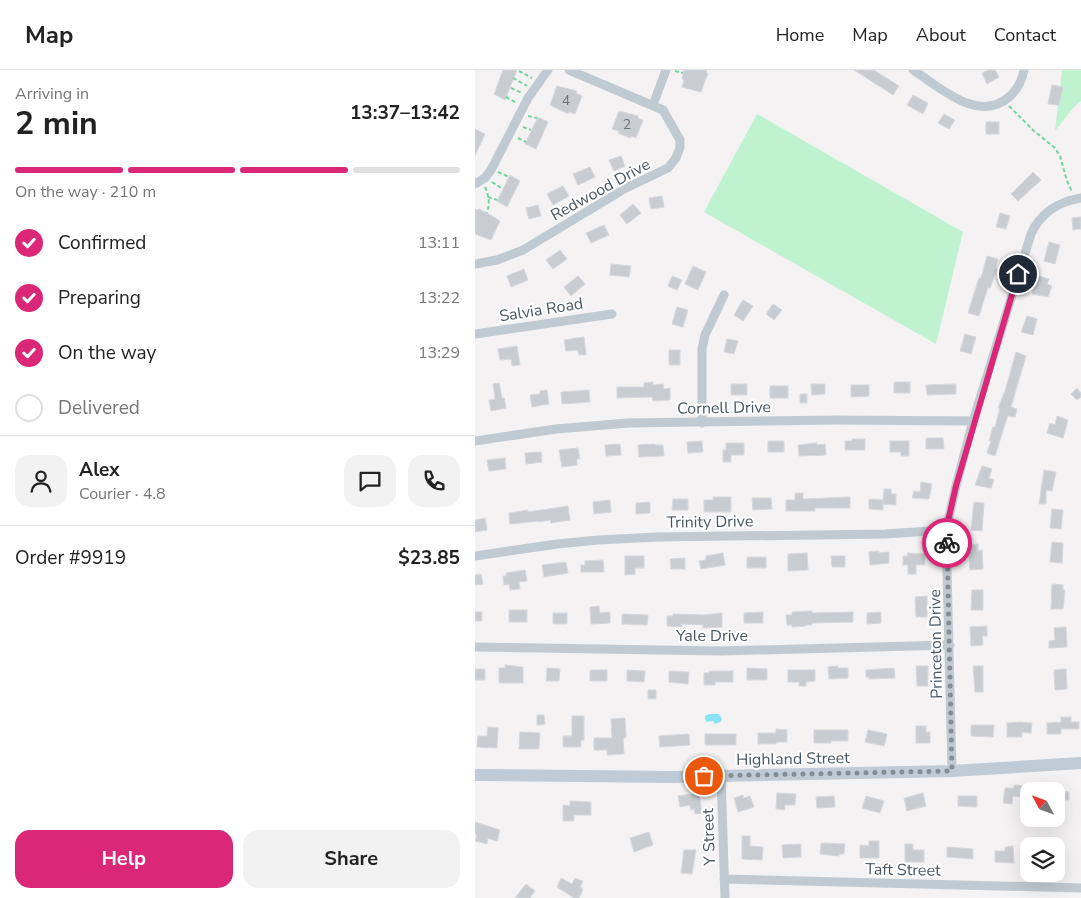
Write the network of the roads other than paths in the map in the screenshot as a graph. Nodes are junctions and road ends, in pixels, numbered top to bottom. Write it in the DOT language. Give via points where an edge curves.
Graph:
graph roads {
  1 [pos="548,70"];
  2 [pos="569,70"];
  3 [pos="666,70"];
  4 [pos="913,70"];
  5 [pos="1024,70"];
  6 [pos="653,104"];
  7 [pos="479,185"];
  8 [pos="1078,198"];
  9 [pos="475,264"];
  10 [pos="724,295"];
  11 [pos="612,314"];
  12 [pos="475,334"];
  13 [pos="973,422"];
  14 [pos="703,423"];
  15 [pos="475,441"];
  16 [pos="946,530"];
  17 [pos="475,556"];
  18 [pos="950,645"];
  19 [pos="475,647"];
  20 [pos="1081,763"];
  21 [pos="952,771"];
  22 [pos="475,774"];
  23 [pos="721,775"];
  24 [pos="724,879"];
  25 [pos="1081,888"];
  26 [pos="725,898"];
  1 -- 7 [label="street" via="536,86 491,170"];
  2 -- 6 [label="street"];
  3 -- 6 [label="street"];
  4 -- 5 [label="street" via="972,106 988,107 1004,101 1019,85"];
  6 -- 9 [label="street, Redwood Drive" via="665,112 680,140 679,153 671,166 626,188 523,250"];
  8 -- 13 [label="street, Princeton Drive" via="1047,211 1031,234"];
  10 -- 14 [label="street" via="705,335 702,349"];
  11 -- 12 [label="street, Salvia Road"];
  13 -- 14 [label="street, Cornell Drive" via="836,420"];
  13 -- 16 [label="street, Princeton Drive"];
  14 -- 15 [label="street, Cornell Drive" via="575,427"];
  16 -- 17 [label="street, Trinity Drive" via="598,540"];
  16 -- 18 [label="street, Princeton Drive"];
  18 -- 19 [label="street, Yale Drive" via="721,651"];
  18 -- 21 [label="street, Princeton Drive"];
  20 -- 21 [label="street, Highland Street"];
  21 -- 23 [label="street, Highland Street"];
  22 -- 23 [label="street, Highland Street"];
  23 -- 24 [label="street, Y Street"];
  24 -- 25 [label="street, Taft Street"];
  24 -- 26 [label="street, Y Street"];
}
